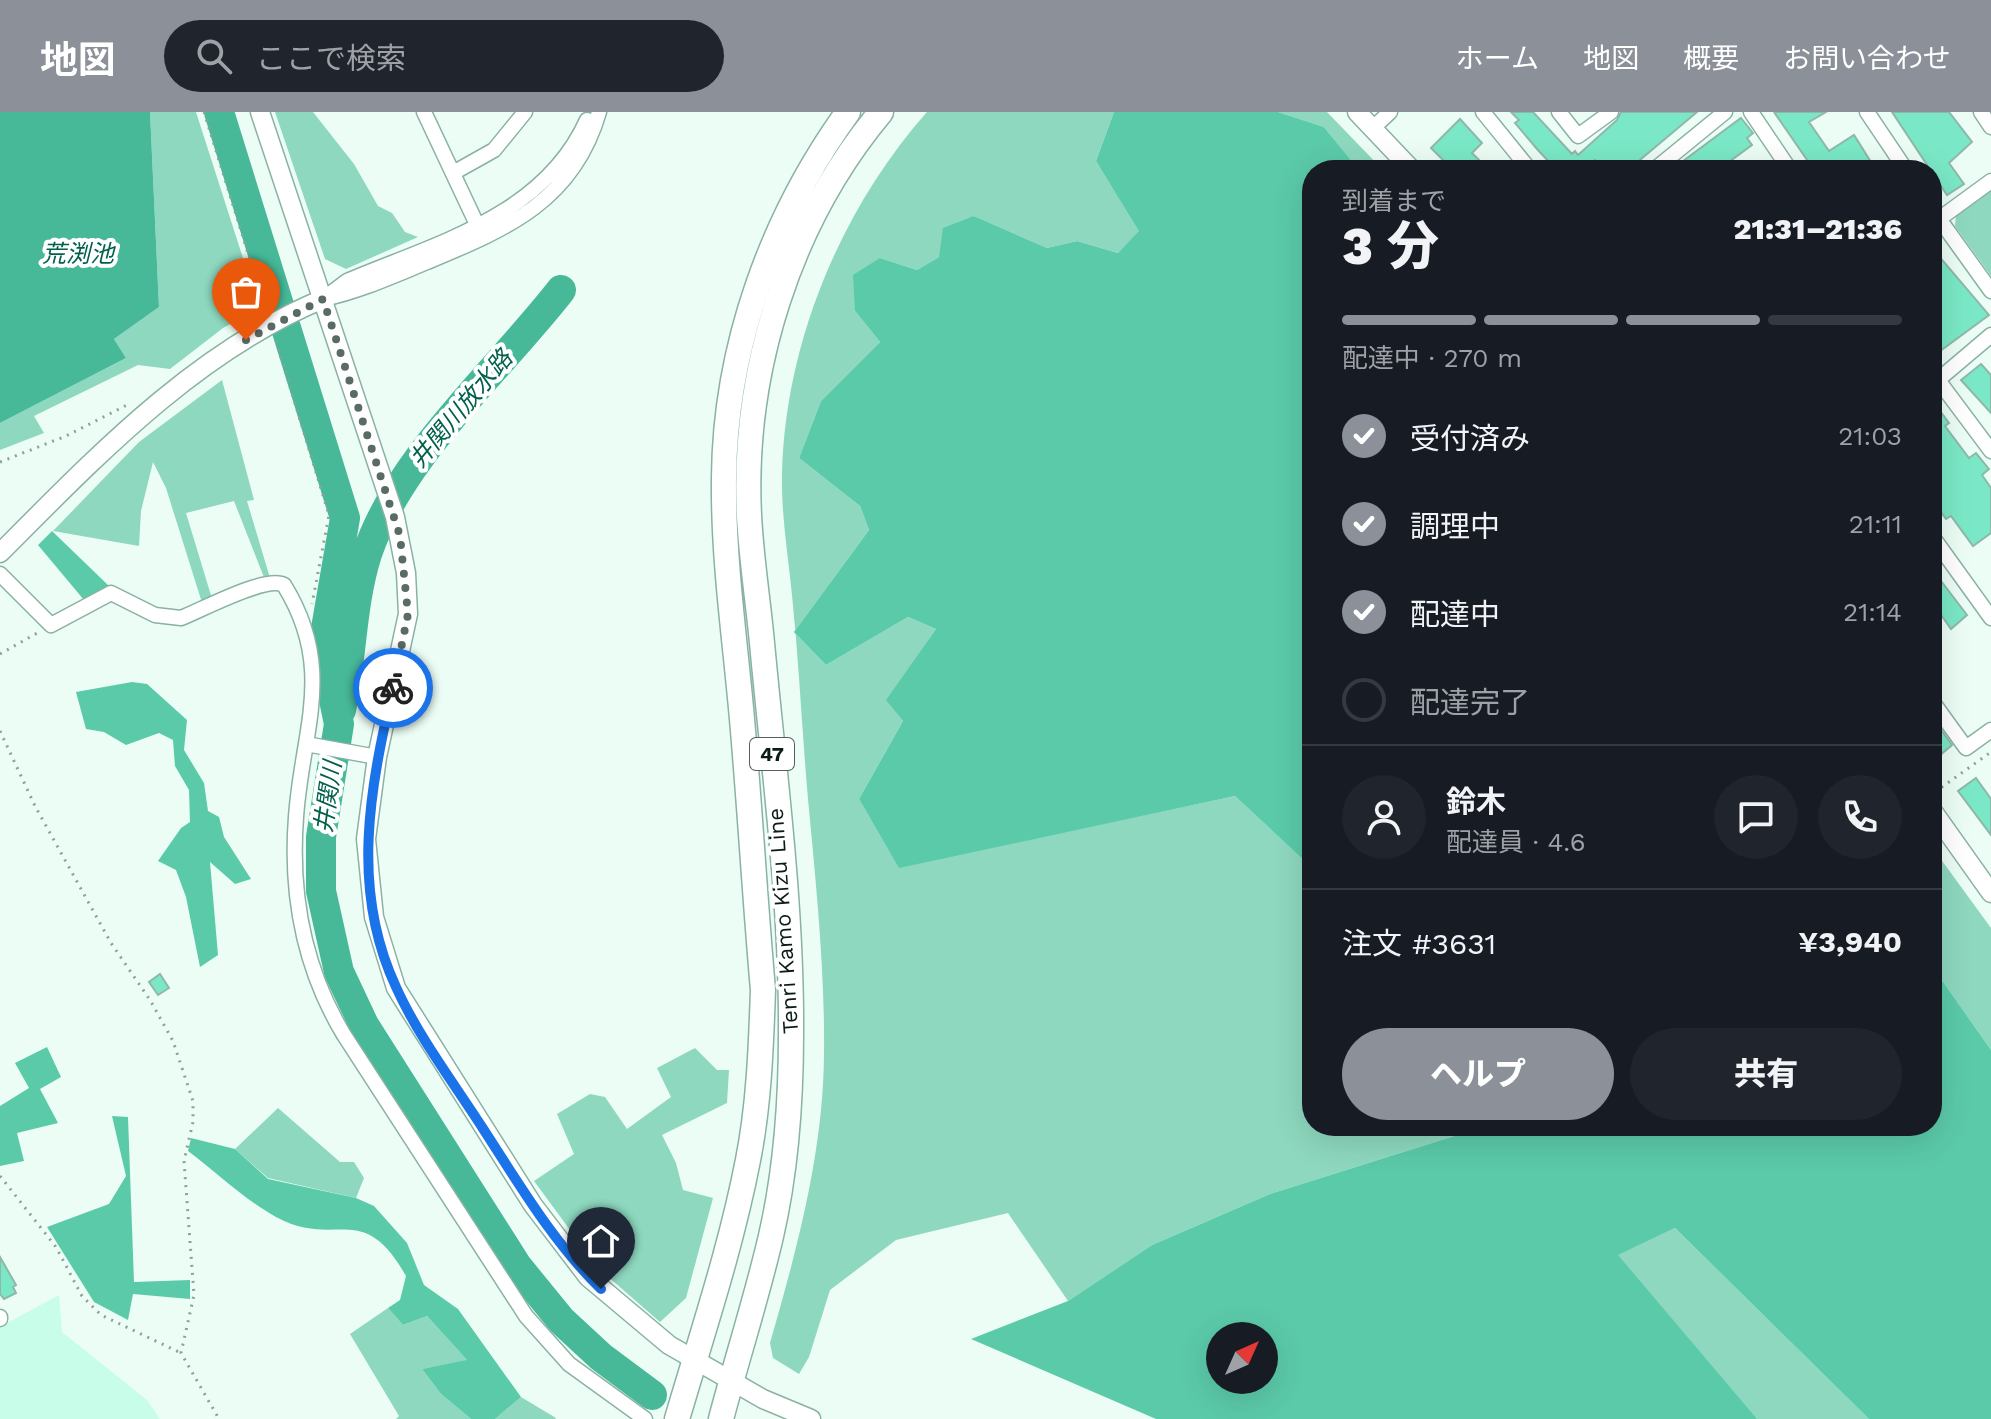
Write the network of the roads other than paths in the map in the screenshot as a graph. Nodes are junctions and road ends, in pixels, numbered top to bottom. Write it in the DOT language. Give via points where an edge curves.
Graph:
graph roads {
  1 [pos="260,112"];
  2 [pos="424,112"];
  3 [pos="525,112"];
  4 [pos="590,112"];
  5 [pos="599,112"];
  6 [pos="848,112"];
  7 [pos="881,112"];
  8 [pos="1357,112"];
  9 [pos="1390,112"];
  10 [pos="1483,112"];
  11 [pos="1559,112"];
  12 [pos="1611,112"];
  13 [pos="1725,112"];
  14 [pos="1751,112"];
  15 [pos="1867,112"];
  16 [pos="1981,112"];
  17 [pos="1991,127"];
  18 [pos="1372,129"];
  19 [pos="1402,160"];
  20 [pos="1522,160"];
  21 [pos="1670,160"];
  22 [pos="1783,160"];
  23 [pos="1899,160"];
  24 [pos="453,173"];
  25 [pos="1991,181"];
  26 [pos="1942,210"];
  27 [pos="1942,224"];
  28 [pos="480,231"];
  29 [pos="1991,291"];
  30 [pos="323,299"];
  31 [pos="1991,335"];
  32 [pos="1942,373"];
  33 [pos="1942,389"];
  34 [pos="1991,451"];
  35 [pos="1942,550"];
  36 [pos="0,553"];
  37 [pos="0,574"];
  38 [pos="1991,618"];
  39 [pos="1942,715"];
  40 [pos="1991,730"];
  41 [pos="308,745"];
  42 [pos="377,757"];
  43 [pos="1942,824"];
  44 [pos="1991,893"];
  45 [pos="694,1360"];
  46 [pos="731,1381"];
  47 [pos="645,1419"];
  48 [pos="677,1419"];
  49 [pos="721,1419"];
  50 [pos="811,1419"];
  1 -- 30 [label="street"];
  2 -- 24 [label="street"];
  3 -- 24 [label="street" via="494,150"];
  4 -- 28 [label="street" via="569,154 544,184"];
  5 -- 28 [label="street" via="577,160 550,195 515,223"];
  6 -- 45 [label="main road, Tenri Kamo Kizu Line / 47" via="797,195 766,262 744,331 730,403 724,475 726,548 763,990 748,1159"];
  7 -- 46 [label="main road, Tenri Kamo Kizu Line / 47" via="830,187 795,257 769,331 755,403 749,513 791,1035 778,1198"];
  8 -- 18 [label="street"];
  9 -- 18 [label="street"];
  10 -- 20 [label="street"];
  11 -- 12 [label="street" via="1578,136"];
  13 -- 21 [label="street"];
  14 -- 22 [label="street"];
  15 -- 23 [label="street"];
  16 -- 17 [label="street"];
  18 -- 19 [label="street"];
  24 -- 28 [label="street"];
  25 -- 26 [label="street"];
  27 -- 29 [label="street"];
  28 -- 30 [label="street" via="347,281"];
  30 -- 36 [label="street" via="209,364 164,398"];
  30 -- 42 [label="street" via="395,517 408,592 401,654"];
  31 -- 32 [label="street"];
  33 -- 34 [label="street"];
  35 -- 38 [label="street"];
  37 -- 41 [label="street" via="51,625 111,593 155,615 181,618 277,581 287,589 306,636 316,686"];
  39 -- 40 [label="street" via="1966,748"];
  41 -- 42 [label="street"];
  41 -- 47 [label="street" via="296,815 297,905 312,971 331,1014 526,1316 569,1364"];
  42 -- 45 [label="street" via="367,868 374,917 396,988 568,1254 640,1325"];
  43 -- 44 [label="street"];
  45 -- 46 [label="street"];
  45 -- 48 [label="main road, Tenri Kamo Kizu Line / 47"];
  46 -- 49 [label="main road, Tenri Kamo Kizu Line / 47"];
  46 -- 50 [label="street"];
}
